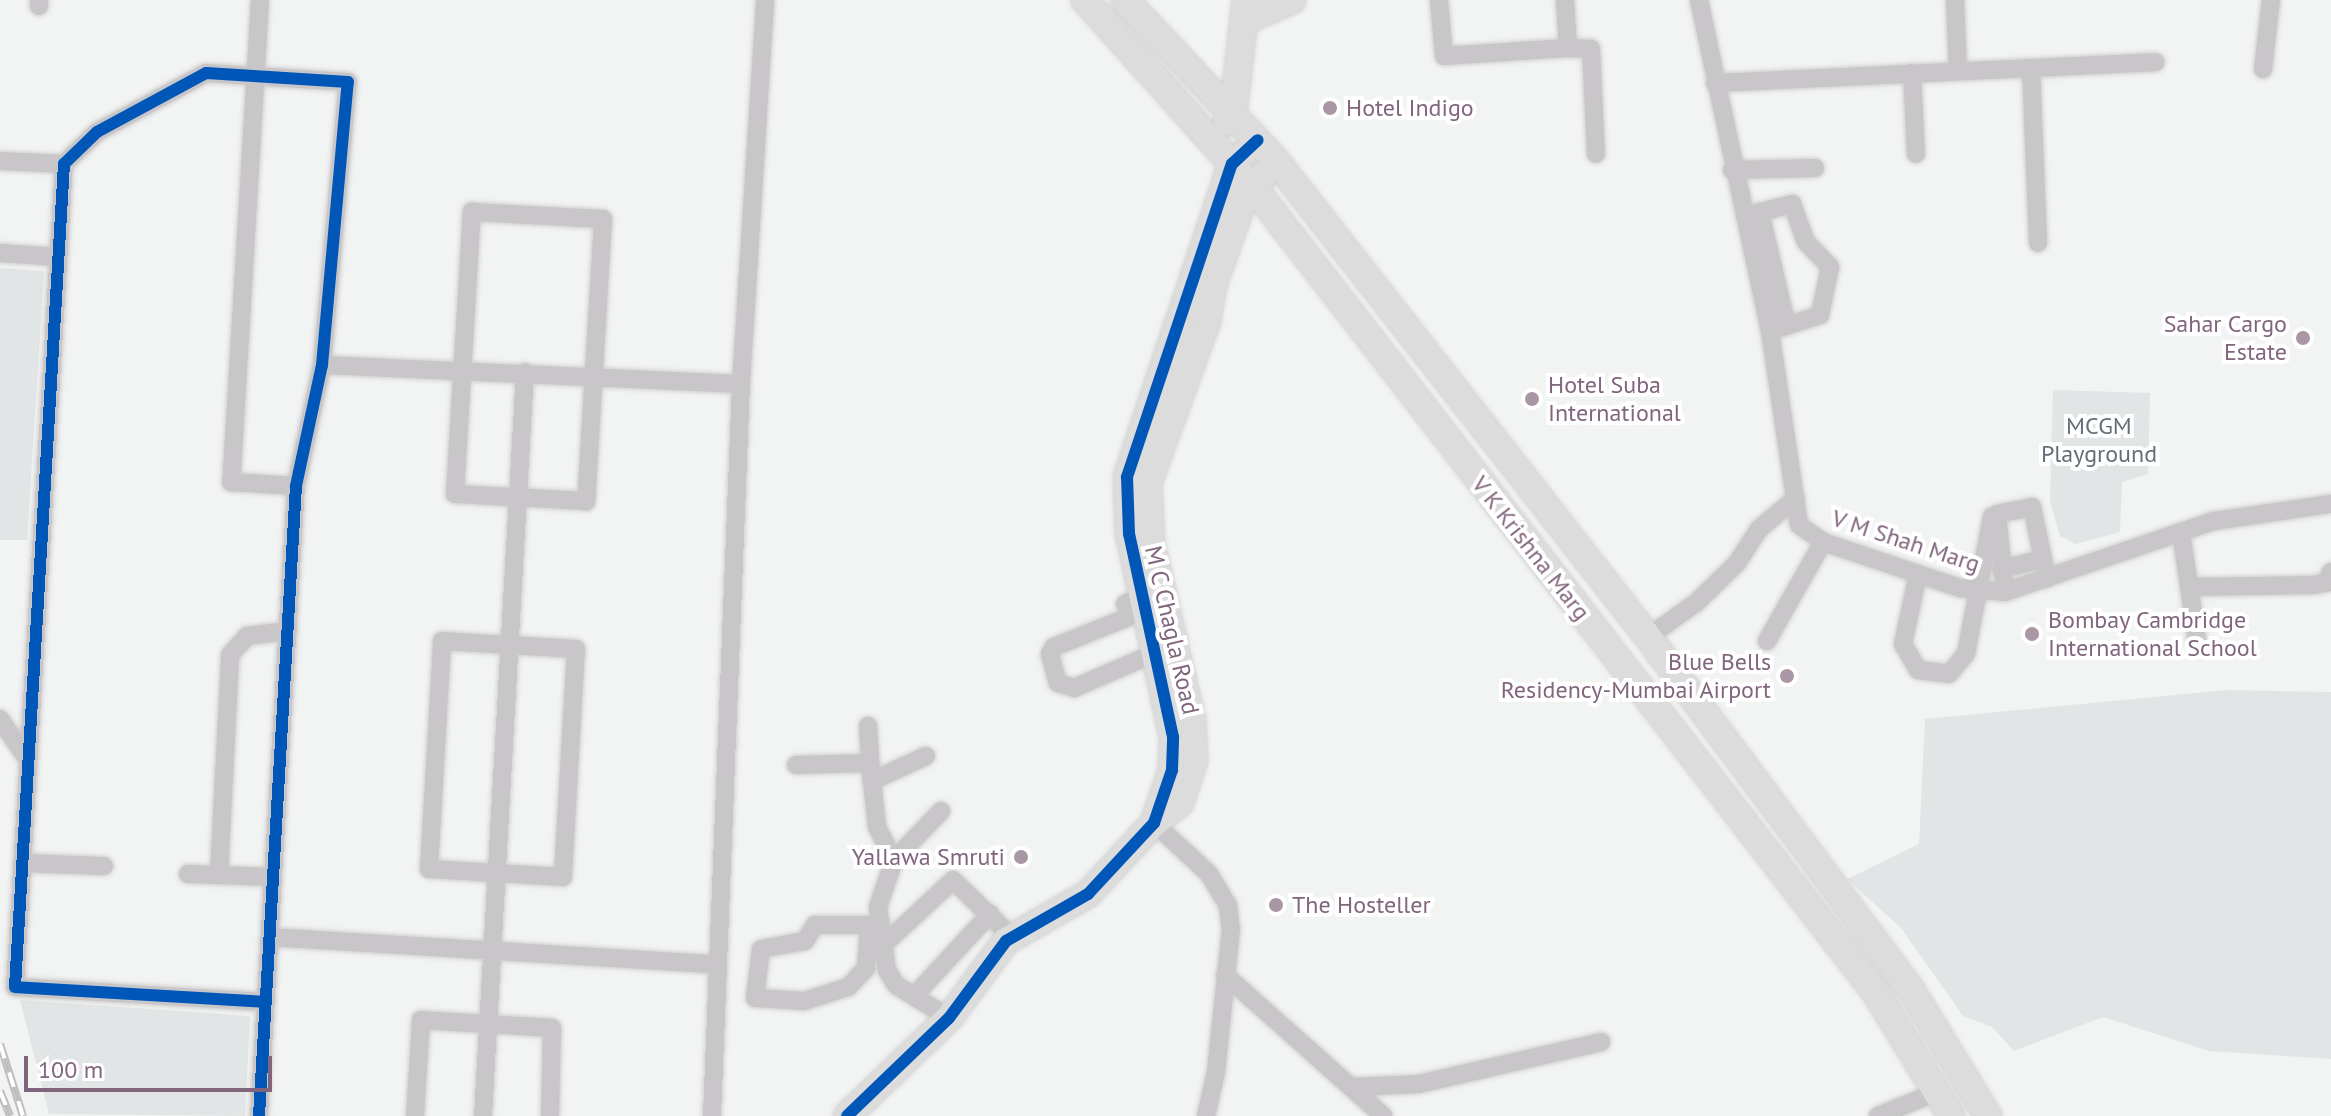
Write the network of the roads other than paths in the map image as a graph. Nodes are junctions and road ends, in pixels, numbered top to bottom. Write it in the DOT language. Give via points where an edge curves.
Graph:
graph roads {
  1 [pos="260,0"];
  2 [pos="765,0"];
  3 [pos="1085,0"];
  4 [pos="1125,0"];
  5 [pos="1292,0"];
  6 [pos="1439,0"];
  7 [pos="1565,0"];
  8 [pos="1699,0"];
  9 [pos="1955,0"];
  10 [pos="2271,0"];
  11 [pos="1246,10"];
  12 [pos="1568,48"];
  13 [pos="2156,62"];
  14 [pos="2031,68"];
  15 [pos="2263,69"];
  16 [pos="1958,71"];
  17 [pos="1912,73"];
  18 [pos="255,75"];
  19 [pos="1715,83"];
  20 [pos="1233,114"];
  21 [pos="1258,140"];
  22 [pos="1213,142"];
  23 [pos="1596,154"];
  24 [pos="1916,154"];
  25 [pos="0,161"];
  26 [pos="1276,161"];
  27 [pos="64,164"];
  28 [pos="1232,164"];
  29 [pos="1815,168"];
  30 [pos="1732,170"];
  31 [pos="1253,187"];
  32 [pos="1752,214"];
  33 [pos="2038,243"];
  34 [pos="0,253"];
  35 [pos="58,257"];
  36 [pos="1779,328"];
  37 [pos="322,365"];
  38 [pos="462,368"];
  39 [pos="525,372"];
  40 [pos="593,376"];
  41 [pos="741,384"];
  42 [pos="1146,451"];
  43 [pos="296,486"];
  44 [pos="518,497"];
  45 [pos="1796,498"];
  46 [pos="1136,500"];
  47 [pos="2331,504"];
  48 [pos="1992,516"];
  49 [pos="2181,532"];
  50 [pos="1823,542"];
  51 [pos="2045,568"];
  52 [pos="2001,569"];
  53 [pos="2331,572"];
  54 [pos="1918,574"];
  55 [pos="2189,587"];
  56 [pos="1977,591"];
  57 [pos="2005,592"];
  58 [pos="288,631"];
  59 [pos="1154,632"];
  60 [pos="1648,637"];
  61 [pos="1767,641"];
  62 [pos="2197,641"];
  63 [pos="509,645"];
  64 [pos="0,719"];
  65 [pos="868,726"];
  66 [pos="926,756"];
  67 [pos="28,760"];
  68 [pos="796,765"];
  69 [pos="871,772"];
  70 [pos="941,811"];
  71 [pos="1154,823"];
  72 [pos="894,860"];
  73 [pos="22,863"];
  74 [pos="104,866"];
  75 [pos="496,873"];
  76 [pos="188,874"];
  77 [pos="219,875"];
  78 [pos="273,877"];
  79 [pos="990,914"];
  80 [pos="874,925"];
  81 [pos="270,937"];
  82 [pos="1012,937"];
  83 [pos="881,947"];
  84 [pos="491,950"];
  85 [pos="717,964"];
  86 [pos="1225,975"];
  87 [pos="1908,986"];
  88 [pos="914,996"];
  89 [pos="1882,1001"];
  90 [pos="266,1002"];
  91 [pos="949,1018"];
  92 [pos="487,1024"];
  93 [pos="1601,1042"];
  94 [pos="1352,1087"];
  95 [pos="1937,1092"];
  96 [pos="259,1116"];
  97 [pos="415,1116"];
  98 [pos="483,1116"];
  99 [pos="550,1116"];
  100 [pos="712,1116"];
  101 [pos="847,1116"];
  102 [pos="1206,1116"];
  103 [pos="1383,1116"];
  104 [pos="1878,1116"];
  105 [pos="1951,1116"];
  106 [pos="1988,1116"];
  1 -- 18 [label="street"];
  2 -- 41 [label="street"];
  3 -- 22 [label="main road, V K Krishna Marg"];
  4 -- 20 [label="main road, V K Krishna Marg"];
  5 -- 11 [label="main road"];
  6 -- 12 [label="street" via="1444,56"];
  7 -- 12 [label="street"];
  8 -- 19 [label="street, V M Shah Marg"];
  9 -- 16 [label="street"];
  10 -- 15 [label="street"];
  11 -- 20 [label="main road"];
  12 -- 23 [label="street" via="1591,49"];
  13 -- 14 [label="street"];
  14 -- 16 [label="street"];
  14 -- 33 [label="street"];
  16 -- 17 [label="street"];
  17 -- 19 [label="street"];
  17 -- 24 [label="street"];
  18 -- 27 [label="street" via="206,73 187,81 97,132"];
  18 -- 37 [label="street" via="348,82"];
  18 -- 43 [label="street" via="231,482"];
  19 -- 30 [label="street, V M Shah Marg"];
  20 -- 21 [label="main road, V K Krishna Marg"];
  20 -- 22 [label="main road"];
  21 -- 26 [label="main road, V K Krishna Marg"];
  21 -- 28 [label="main road, M C Chagla Road"];
  22 -- 28 [label="main road, V K Krishna Marg"];
  25 -- 27 [label="street"];
  26 -- 31 [label="main road"];
  26 -- 60 [label="main road, V K Krishna Marg"];
  27 -- 35 [label="street"];
  28 -- 31 [label="main road, V K Krishna Marg"];
  28 -- 42 [label="main road, M C Chagla Road" via="1189,285"];
  29 -- 30 [label="street"];
  30 -- 32 [label="street, V M Shah Marg"];
  31 -- 42 [label="main road" via="1242,203 1197,352"];
  31 -- 89 [label="main road, V K Krishna Marg"];
  32 -- 36 [label="street, V M Shah Marg"];
  32 -- 36 [label="street" via="1792,204 1806,242 1830,267 1820,315"];
  34 -- 35 [label="street"];
  35 -- 67 [label="street"];
  36 -- 45 [label="street, V M Shah Marg"];
  37 -- 38 [label="street"];
  37 -- 43 [label="street"];
  38 -- 39 [label="street"];
  38 -- 40 [label="street" via="472,212 603,219"];
  38 -- 44 [label="street" via="455,494"];
  39 -- 40 [label="street"];
  39 -- 44 [label="street"];
  40 -- 41 [label="street"];
  40 -- 44 [label="street" via="586,501"];
  41 -- 85 [label="street"];
  42 -- 46 [label="main road, M C Chagla Road"];
  43 -- 58 [label="street"];
  44 -- 63 [label="street"];
  45 -- 50 [label="street, V M Shah Marg" via="1799,525"];
  45 -- 60 [label="street" via="1759,529 1737,563 1697,602"];
  46 -- 59 [label="main road, M C Chagla Road"];
  46 -- 59 [label="main road"];
  47 -- 49 [label="street, V M Shah Marg" via="2214,521"];
  48 -- 56 [label="street"];
  49 -- 51 [label="street, V M Shah Marg"];
  49 -- 55 [label="street"];
  50 -- 54 [label="street, V M Shah Marg"];
  50 -- 61 [label="street"];
  51 -- 52 [label="street"];
  51 -- 52 [label="street" via="2028,505 1993,519"];
  51 -- 57 [label="street, V M Shah Marg"];
  52 -- 57 [label="street"];
  53 -- 55 [label="street" via="2326,583 2313,585"];
  54 -- 56 [label="street, V M Shah Marg"];
  54 -- 56 [label="street" via="1902,639 1915,666 1925,673 1949,674 1964,658"];
  55 -- 62 [label="street"];
  56 -- 57 [label="street, V M Shah Marg"];
  58 -- 77 [label="street" via="247,636 230,655"];
  58 -- 78 [label="street"];
  59 -- 59 [label="street" via="1054,647 1050,654 1058,683 1074,688"];
  59 -- 71 [label="main road, M C Chagla Road" via="1174,756"];
  60 -- 87 [label="main road, V K Krishna Marg"];
  63 -- 75 [label="street"];
  63 -- 75 [label="street" via="442,641 429,869"];
  63 -- 75 [label="street" via="576,649 563,877"];
  64 -- 67 [label="street"];
  65 -- 69 [label="street"];
  66 -- 69 [label="street"];
  67 -- 73 [label="street"];
  68 -- 69 [label="street"];
  69 -- 72 [label="street" via="877,827"];
  70 -- 72 [label="street"];
  71 -- 82 [label="main road, M C Chagla Road" via="1088,894"];
  71 -- 86 [label="street" via="1219,887 1231,929"];
  72 -- 80 [label="street"];
  73 -- 74 [label="street"];
  73 -- 90 [label="street" via="15,987"];
  75 -- 84 [label="street"];
  76 -- 77 [label="street"];
  77 -- 78 [label="street"];
  78 -- 81 [label="street"];
  79 -- 82 [label="street"];
  79 -- 83 [label="street" via="953,880"];
  79 -- 88 [label="street"];
  80 -- 80 [label="street" via="866,968 848,987 804,1001 755,998 761,949 805,941 815,925"];
  80 -- 83 [label="street"];
  81 -- 84 [label="street"];
  81 -- 90 [label="street"];
  82 -- 91 [label="main road, M C Chagla Road"];
  83 -- 88 [label="street" via="896,985"];
  84 -- 85 [label="street"];
  84 -- 92 [label="street"];
  85 -- 100 [label="street"];
  86 -- 94 [label="street"];
  86 -- 102 [label="street" via="1216,1072"];
  87 -- 89 [label="main road"];
  87 -- 106 [label="main road, V K Krishna Marg"];
  88 -- 91 [label="street"];
  89 -- 95 [label="main road, V K Krishna Marg"];
  90 -- 96 [label="street"];
  91 -- 101 [label="main road, M C Chagla Road"];
  92 -- 97 [label="street" via="421,1020"];
  92 -- 98 [label="street"];
  92 -- 99 [label="street" via="552,1028"];
  93 -- 94 [label="street" via="1419,1084"];
  94 -- 103 [label="street"];
  95 -- 104 [label="street"];
  95 -- 105 [label="main road, V K Krishna Marg"];
}
